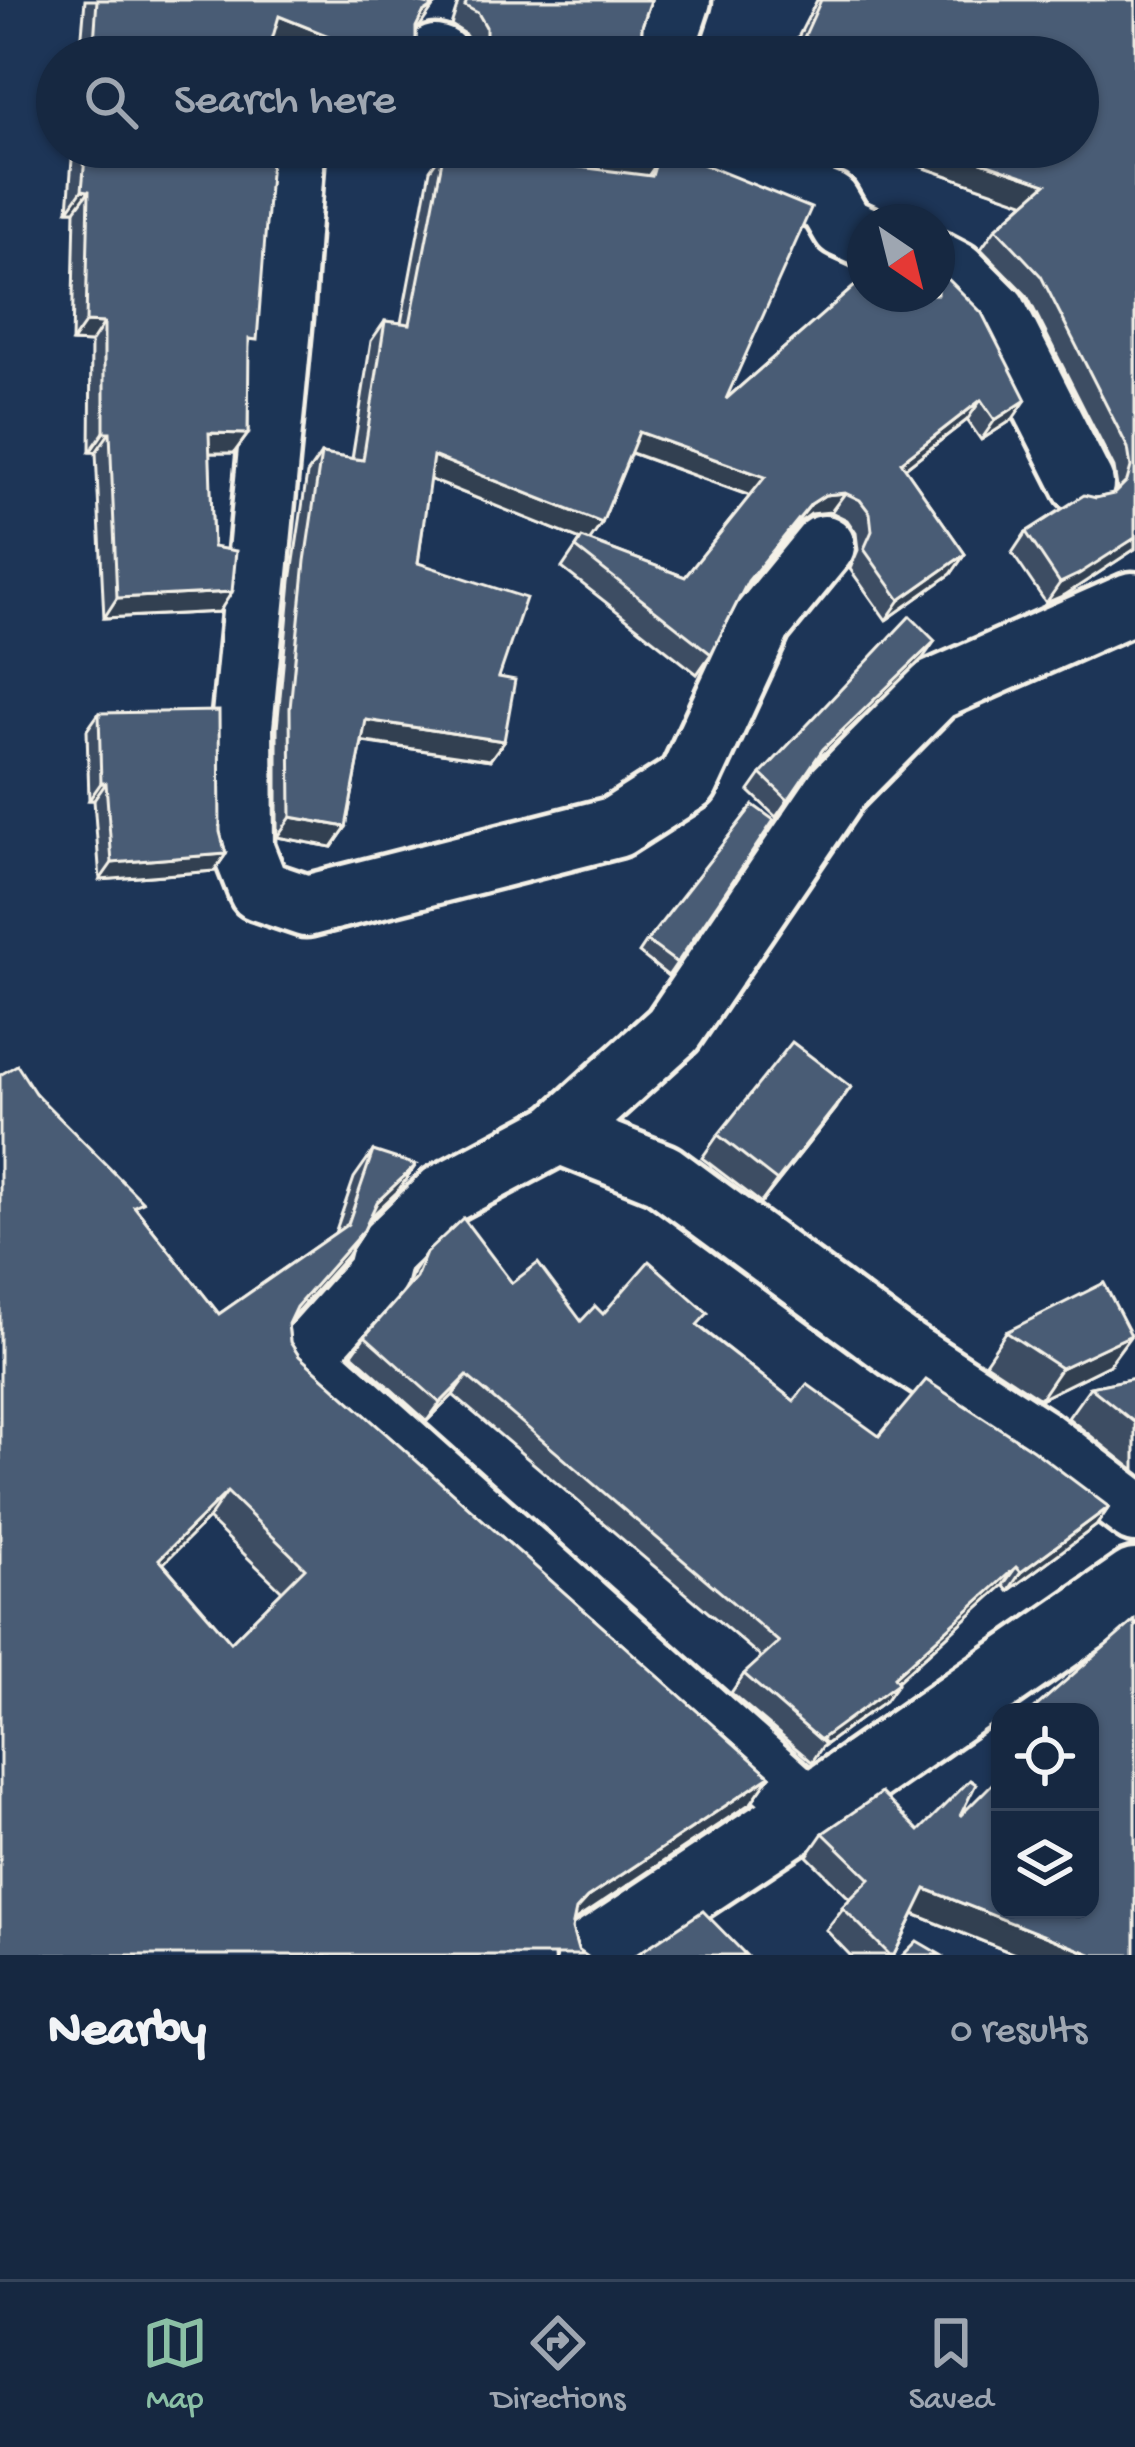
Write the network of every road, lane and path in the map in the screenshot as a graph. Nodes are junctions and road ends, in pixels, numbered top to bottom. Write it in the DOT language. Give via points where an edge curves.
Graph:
graph roads {
  1 [pos="680,0"];
  2 [pos="668,36"];
  3 [pos="293,168"];
  4 [pos="743,168"];
  5 [pos="847,229"];
  6 [pos="955,271"];
  7 [pos="1083,484"];
  8 [pos="824,546"];
  9 [pos="1135,606"];
  10 [pos="559,1133"];
  11 [pos="1135,1512"];
  12 [pos="1135,1583"];
  13 [pos="810,1809"];
  14 [pos="590,1955"];
  1 -- 2 [label="street"];
  3 -- 8 [label="street" via="242,726 243,849 259,890 306,906 616,826 688,781 761,622"];
  4 -- 5 [label="street" via="829,203"];
  6 -- 7 [label="street" via="996,312"];
  9 -- 10 [label="street" via="934,689 836,790 673,1030"];
  10 -- 11 [label="street" via="662,1174"];
  10 -- 13 [label="street" via="443,1195 382,1254 377,1274 303,1357"];
  12 -- 13 [label="main road"];
  13 -- 14 [label="main road"];
}
